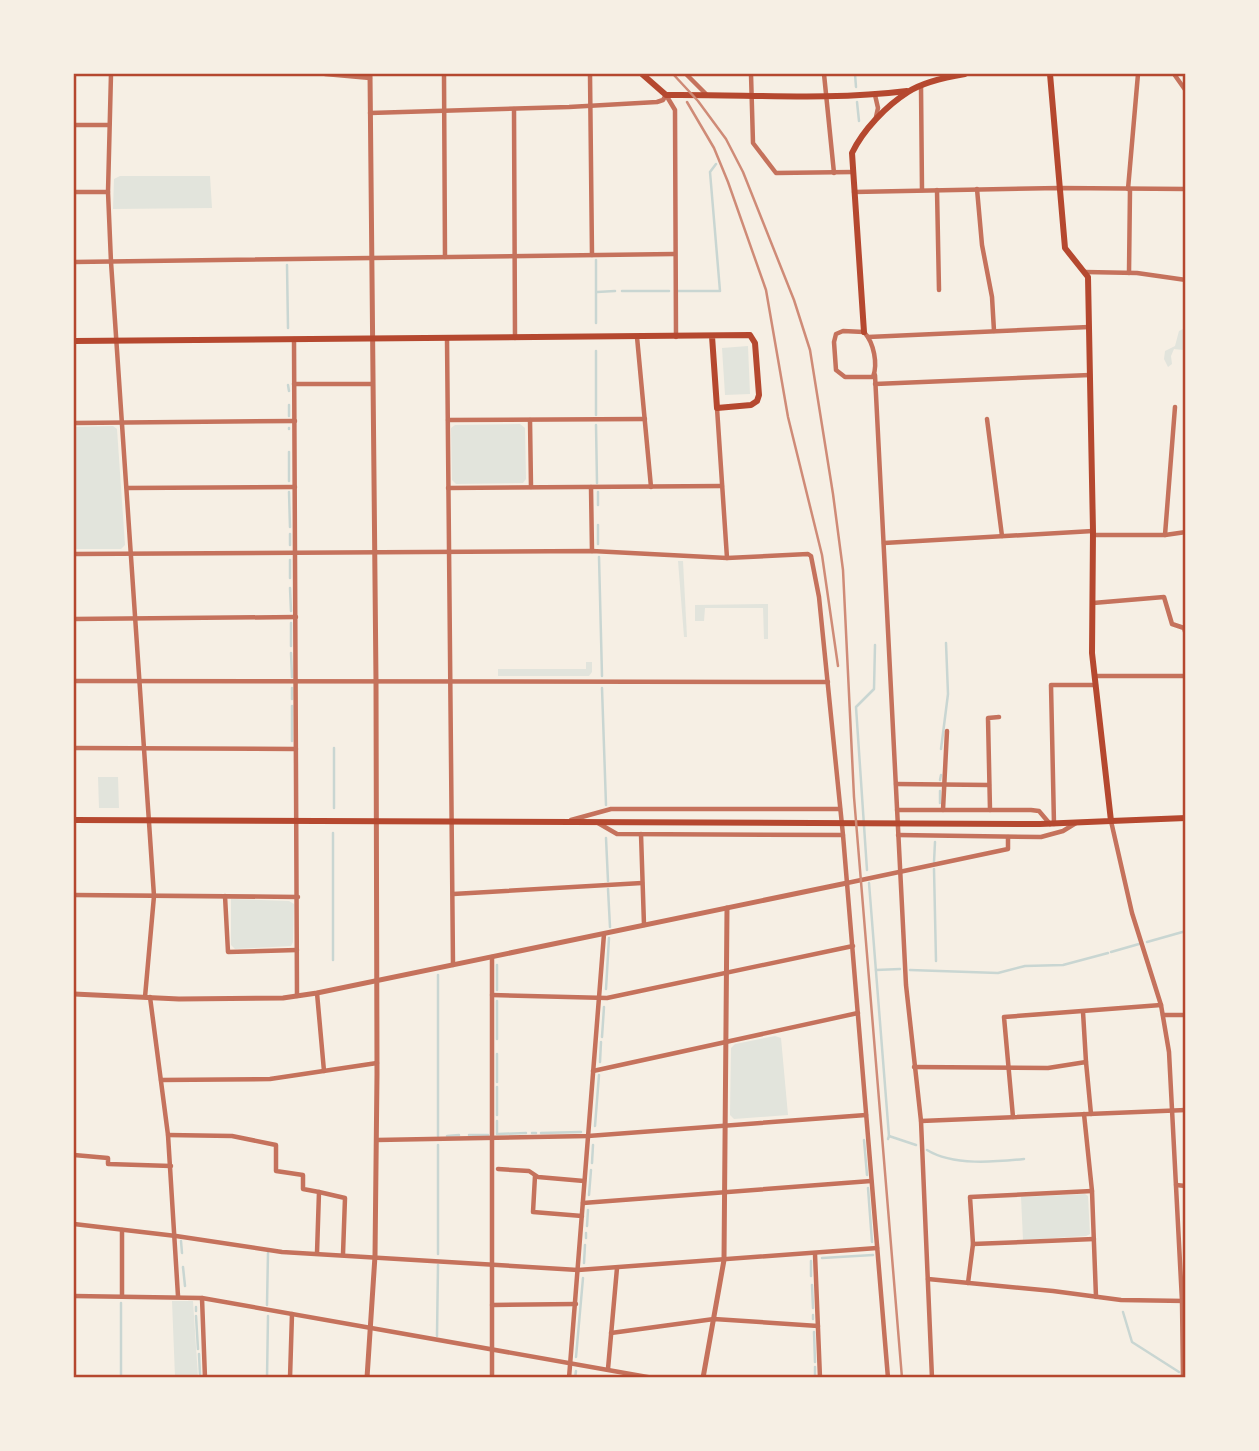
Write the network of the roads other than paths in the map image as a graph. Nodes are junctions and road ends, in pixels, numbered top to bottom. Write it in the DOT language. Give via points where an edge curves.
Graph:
graph roads {
  1 [pos="111,74"];
  2 [pos="325,74"];
  3 [pos="444,74"];
  4 [pos="590,74"];
  5 [pos="642,74"];
  6 [pos="686,74"];
  7 [pos="751,74"];
  8 [pos="824,74"];
  9 [pos="965,74"];
  10 [pos="1050,74"];
  11 [pos="1138,74"];
  12 [pos="1174,74"];
  13 [pos="370,76"];
  14 [pos="921,86"];
  15 [pos="909,91"];
  16 [pos="1185,91"];
  17 [pos="706,94"];
  18 [pos="752,94"];
  19 [pos="666,95"];
  20 [pos="875,95"];
  21 [pos="827,97"];
  22 [pos="590,106"];
  23 [pos="514,109"];
  24 [pos="445,112"];
  25 [pos="370,113"];
  26 [pos="875,121"];
  27 [pos="74,125"];
  28 [pos="109,125"];
  29 [pos="853,172"];
  30 [pos="834,173"];
  31 [pos="1059,188"];
  32 [pos="977,189"];
  33 [pos="1129,189"];
  34 [pos="1185,189"];
  35 [pos="922,190"];
  36 [pos="936,190"];
  37 [pos="854,191"];
  38 [pos="74,192"];
  39 [pos="108,192"];
  40 [pos="674,254"];
  41 [pos="515,256"];
  42 [pos="592,256"];
  43 [pos="445,257"];
  44 [pos="372,258"];
  45 [pos="74,262"];
  46 [pos="111,262"];
  47 [pos="1085,272"];
  48 [pos="1129,273"];
  49 [pos="1185,280"];
  50 [pos="939,290"];
  51 [pos="1090,327"];
  52 [pos="995,331"];
  53 [pos="866,335"];
  54 [pos="712,336"];
  55 [pos="637,337"];
  56 [pos="676,337"];
  57 [pos="447,338"];
  58 [pos="515,338"];
  59 [pos="294,339"];
  60 [pos="372,339"];
  61 [pos="116,340"];
  62 [pos="74,341"];
  63 [pos="875,375"];
  64 [pos="1090,375"];
  65 [pos="294,384"];
  66 [pos="372,384"];
  67 [pos="875,384"];
  68 [pos="1175,407"];
  69 [pos="717,408"];
  70 [pos="645,419"];
  71 [pos="987,419"];
  72 [pos="447,420"];
  73 [pos="530,420"];
  74 [pos="295,421"];
  75 [pos="74,423"];
  76 [pos="122,423"];
  77 [pos="651,486"];
  78 [pos="722,486"];
  79 [pos="295,487"];
  80 [pos="531,487"];
  81 [pos="591,487"];
  82 [pos="127,488"];
  83 [pos="448,488"];
  84 [pos="1185,532"];
  85 [pos="1093,533"];
  86 [pos="1165,535"];
  87 [pos="1002,536"];
  88 [pos="884,543"];
  89 [pos="592,551"];
  90 [pos="296,552"];
  91 [pos="375,552"];
  92 [pos="449,552"];
  93 [pos="74,554"];
  94 [pos="131,554"];
  95 [pos="727,558"];
  96 [pos="1092,603"];
  97 [pos="296,617"];
  98 [pos="136,619"];
  99 [pos="74,620"];
  100 [pos="1185,635"];
  101 [pos="1095,676"];
  102 [pos="1185,676"];
  103 [pos="74,681"];
  104 [pos="140,681"];
  105 [pos="376,681"];
  106 [pos="451,681"];
  107 [pos="297,682"];
  108 [pos="828,682"];
  109 [pos="1096,685"];
  110 [pos="999,717"];
  111 [pos="947,731"];
  112 [pos="74,748"];
  113 [pos="145,748"];
  114 [pos="296,749"];
  115 [pos="896,784"];
  116 [pos="944,784"];
  117 [pos="989,785"];
  118 [pos="840,809"];
  119 [pos="897,810"];
  120 [pos="943,810"];
  121 [pos="990,810"];
  122 [pos="1185,818"];
  123 [pos="74,820"];
  124 [pos="150,820"];
  125 [pos="298,821"];
  126 [pos="1111,821"];
  127 [pos="376,822"];
  128 [pos="452,822"];
  129 [pos="563,822"];
  130 [pos="597,822"];
  131 [pos="1077,823"];
  132 [pos="1052,824"];
  133 [pos="641,834"];
  134 [pos="843,835"];
  135 [pos="898,835"];
  136 [pos="1009,837"];
  137 [pos="900,872"];
  138 [pos="642,883"];
  139 [pos="847,883"];
  140 [pos="453,894"];
  141 [pos="74,895"];
  142 [pos="154,896"];
  143 [pos="225,896"];
  144 [pos="298,897"];
  145 [pos="727,908"];
  146 [pos="643,925"];
  147 [pos="604,934"];
  148 [pos="853,946"];
  149 [pos="298,950"];
  150 [pos="492,957"];
  151 [pos="453,965"];
  152 [pos="726,972"];
  153 [pos="377,981"];
  154 [pos="74,993"];
  155 [pos="317,993"];
  156 [pos="492,995"];
  157 [pos="297,996"];
  158 [pos="148,997"];
  159 [pos="599,998"];
  160 [pos="1161,1005"];
  161 [pos="1083,1012"];
  162 [pos="858,1013"];
  163 [pos="1163,1015"];
  164 [pos="1185,1015"];
  165 [pos="726,1044"];
  166 [pos="1086,1062"];
  167 [pos="377,1063"];
  168 [pos="914,1067"];
  169 [pos="1008,1068"];
  170 [pos="324,1071"];
  171 [pos="593,1071"];
  172 [pos="162,1080"];
  173 [pos="1185,1110"];
  174 [pos="1173,1111"];
  175 [pos="1084,1114"];
  176 [pos="1091,1114"];
  177 [pos="866,1115"];
  178 [pos="1013,1117"];
  179 [pos="921,1121"];
  180 [pos="725,1126"];
  181 [pos="168,1135"];
  182 [pos="588,1136"];
  183 [pos="492,1139"];
  184 [pos="377,1140"];
  185 [pos="74,1156"];
  186 [pos="171,1166"];
  187 [pos="498,1169"];
  188 [pos="535,1175"];
  189 [pos="584,1181"];
  190 [pos="871,1181"];
  191 [pos="1176,1185"];
  192 [pos="1185,1186"];
  193 [pos="1092,1191"];
  194 [pos="319,1192"];
  195 [pos="725,1192"];
  196 [pos="583,1203"];
  197 [pos="582,1216"];
  198 [pos="74,1224"];
  199 [pos="122,1230"];
  200 [pos="176,1236"];
  201 [pos="1094,1238"];
  202 [pos="973,1244"];
  203 [pos="877,1248"];
  204 [pos="317,1253"];
  205 [pos="815,1254"];
  206 [pos="343,1255"];
  207 [pos="375,1256"];
  208 [pos="724,1260"];
  209 [pos="492,1265"];
  210 [pos="617,1268"];
  211 [pos="579,1270"];
  212 [pos="928,1279"];
  213 [pos="968,1283"];
  214 [pos="74,1296"];
  215 [pos="122,1296"];
  216 [pos="178,1296"];
  217 [pos="1096,1297"];
  218 [pos="202,1298"];
  219 [pos="1184,1301"];
  220 [pos="576,1304"];
  221 [pos="492,1305"];
  222 [pos="292,1314"];
  223 [pos="714,1319"];
  224 [pos="818,1326"];
  225 [pos="370,1329"];
  226 [pos="611,1334"];
  227 [pos="491,1349"];
  228 [pos="571,1363"];
  229 [pos="608,1369"];
  230 [pos="205,1377"];
  231 [pos="290,1377"];
  232 [pos="366,1377"];
  233 [pos="492,1377"];
  234 [pos="569,1377"];
  235 [pos="653,1377"];
  236 [pos="703,1377"];
  237 [pos="820,1377"];
  238 [pos="888,1377"];
  239 [pos="932,1377"];
  240 [pos="1183,1377"];
  1 -- 28 [label="street"];
  2 -- 13 [label="street"];
  3 -- 24 [label="street"];
  4 -- 22 [label="street"];
  5 -- 19 [label="main road"];
  6 -- 17 [label="street"];
  7 -- 18 [label="street"];
  8 -- 21 [label="street"];
  9 -- 14 [label="main road"];
  10 -- 31 [label="main road"];
  11 -- 33 [label="street"];
  12 -- 16 [label="street"];
  13 -- 25 [label="street"];
  14 -- 15 [label="main road"];
  14 -- 35 [label="street"];
  15 -- 20 [label="main road"];
  15 -- 26 [label="main road"];
  17 -- 18 [label="main road"];
  17 -- 19 [label="main road"];
  18 -- 21 [label="main road"];
  18 -- 30 [label="street" via="753,143 776,173"];
  19 -- 22 [label="street" via="657,102"];
  19 -- 40 [label="street" via="675,110"];
  20 -- 21 [label="main road"];
  20 -- 26 [label="street"];
  21 -- 30 [label="street"];
  22 -- 23 [label="street"];
  22 -- 42 [label="street"];
  23 -- 24 [label="street"];
  23 -- 41 [label="street"];
  24 -- 25 [label="street"];
  24 -- 43 [label="street"];
  25 -- 44 [label="street"];
  26 -- 29 [label="main road" via="852,153"];
  27 -- 28 [label="street"];
  28 -- 39 [label="street"];
  29 -- 30 [label="street"];
  29 -- 37 [label="main road"];
  31 -- 32 [label="street"];
  31 -- 33 [label="street"];
  31 -- 47 [label="main road" via="1065,248"];
  32 -- 36 [label="street"];
  32 -- 52 [label="street"];
  33 -- 34 [label="street"];
  33 -- 48 [label="street"];
  35 -- 36 [label="street"];
  35 -- 37 [label="street"];
  36 -- 50 [label="street"];
  37 -- 53 [label="main road"];
  38 -- 39 [label="street"];
  39 -- 46 [label="street"];
  40 -- 42 [label="street"];
  40 -- 56 [label="street"];
  41 -- 42 [label="street"];
  41 -- 43 [label="street"];
  41 -- 58 [label="street"];
  43 -- 44 [label="street"];
  44 -- 46 [label="street"];
  44 -- 60 [label="street"];
  45 -- 46 [label="street"];
  46 -- 61 [label="street"];
  47 -- 48 [label="street"];
  47 -- 51 [label="main road"];
  48 -- 49 [label="street"];
  51 -- 52 [label="street"];
  51 -- 64 [label="main road"];
  52 -- 53 [label="street"];
  53 -- 63 [label="street" via="872,345"];
  53 -- 63 [label="street" via="836,334 835,366 845,377"];
  54 -- 56 [label="main road"];
  54 -- 69 [label="main road"];
  54 -- 69 [label="main road" via="750,335 755,343 757,401"];
  55 -- 56 [label="main road"];
  55 -- 58 [label="main road"];
  55 -- 70 [label="street"];
  57 -- 58 [label="main road"];
  57 -- 60 [label="main road"];
  57 -- 72 [label="street"];
  59 -- 60 [label="main road"];
  59 -- 61 [label="main road"];
  59 -- 65 [label="street"];
  60 -- 66 [label="street"];
  61 -- 62 [label="main road"];
  61 -- 76 [label="street"];
  63 -- 67 [label="street"];
  64 -- 67 [label="street"];
  64 -- 85 [label="main road"];
  65 -- 66 [label="street"];
  65 -- 74 [label="street"];
  66 -- 91 [label="street"];
  67 -- 88 [label="street"];
  68 -- 86 [label="street"];
  69 -- 78 [label="street"];
  70 -- 73 [label="street"];
  70 -- 77 [label="street"];
  71 -- 87 [label="street"];
  72 -- 73 [label="street"];
  72 -- 83 [label="street"];
  73 -- 80 [label="street"];
  74 -- 76 [label="street"];
  74 -- 79 [label="street"];
  75 -- 76 [label="street"];
  76 -- 82 [label="street"];
  77 -- 78 [label="street"];
  77 -- 81 [label="street"];
  78 -- 95 [label="street"];
  79 -- 82 [label="street"];
  79 -- 90 [label="street"];
  80 -- 81 [label="street"];
  80 -- 83 [label="street"];
  81 -- 89 [label="street"];
  82 -- 94 [label="street"];
  83 -- 92 [label="street"];
  84 -- 86 [label="street"];
  85 -- 86 [label="street"];
  85 -- 87 [label="street"];
  85 -- 96 [label="main road"];
  87 -- 88 [label="street"];
  88 -- 115 [label="street"];
  89 -- 92 [label="street"];
  89 -- 95 [label="street"];
  90 -- 91 [label="street"];
  90 -- 94 [label="street"];
  90 -- 97 [label="street"];
  91 -- 92 [label="street"];
  91 -- 105 [label="street"];
  92 -- 106 [label="street"];
  93 -- 94 [label="street"];
  94 -- 98 [label="street"];
  95 -- 108 [label="street" via="811,556"];
  96 -- 100 [label="street" via="1164,597 1172,624 1184,628"];
  96 -- 101 [label="main road"];
  97 -- 98 [label="street"];
  97 -- 107 [label="street"];
  98 -- 99 [label="street"];
  98 -- 104 [label="street"];
  101 -- 102 [label="street"];
  101 -- 109 [label="main road"];
  103 -- 104 [label="street"];
  104 -- 107 [label="street"];
  104 -- 113 [label="street"];
  105 -- 106 [label="street"];
  105 -- 107 [label="street"];
  105 -- 127 [label="street"];
  106 -- 108 [label="street"];
  106 -- 128 [label="street"];
  107 -- 114 [label="street"];
  108 -- 118 [label="street"];
  109 -- 126 [label="main road"];
  109 -- 132 [label="street" via="1051,685"];
  110 -- 117 [label="street" via="988,718"];
  111 -- 116 [label="street"];
  112 -- 113 [label="street"];
  113 -- 114 [label="street"];
  113 -- 124 [label="street"];
  114 -- 125 [label="street"];
  115 -- 116 [label="street"];
  115 -- 119 [label="street"];
  116 -- 117 [label="street"];
  116 -- 120 [label="street"];
  117 -- 121 [label="street"];
  118 -- 129 [label="street" via="611,809"];
  118 -- 134 [label="street"];
  119 -- 120 [label="street"];
  119 -- 135 [label="street"];
  120 -- 121 [label="street"];
  121 -- 132 [label="street" via="1039,811"];
  122 -- 126 [label="main road"];
  123 -- 124 [label="main road"];
  124 -- 125 [label="main road"];
  124 -- 142 [label="street"];
  125 -- 127 [label="main road"];
  125 -- 144 [label="street"];
  126 -- 131 [label="main road"];
  126 -- 160 [label="street" via="1131,911"];
  127 -- 128 [label="main road"];
  127 -- 153 [label="street"];
  128 -- 129 [label="main road"];
  128 -- 140 [label="street"];
  129 -- 130 [label="main road"];
  130 -- 132 [label="main road"];
  130 -- 133 [label="street" via="617,834"];
  131 -- 132 [label="main road"];
  131 -- 136 [label="street" via="1041,837"];
  133 -- 134 [label="street"];
  133 -- 138 [label="street"];
  134 -- 139 [label="street"];
  135 -- 136 [label="street"];
  135 -- 137 [label="street"];
  136 -- 137 [label="street" via="1009,849"];
  137 -- 139 [label="street"];
  137 -- 168 [label="street"];
  138 -- 140 [label="street"];
  138 -- 146 [label="street"];
  139 -- 145 [label="street"];
  139 -- 148 [label="street"];
  140 -- 151 [label="street"];
  141 -- 142 [label="street"];
  142 -- 143 [label="street"];
  142 -- 158 [label="street"];
  143 -- 144 [label="street"];
  143 -- 149 [label="street" via="228,952"];
  144 -- 149 [label="street"];
  145 -- 146 [label="street"];
  145 -- 152 [label="street"];
  146 -- 147 [label="street"];
  147 -- 150 [label="street"];
  147 -- 159 [label="street"];
  148 -- 152 [label="street"];
  148 -- 162 [label="street"];
  149 -- 157 [label="street"];
  150 -- 151 [label="street"];
  150 -- 156 [label="street"];
  151 -- 153 [label="street"];
  152 -- 159 [label="street"];
  152 -- 165 [label="street"];
  153 -- 155 [label="street"];
  153 -- 167 [label="street"];
  154 -- 158 [label="street"];
  155 -- 157 [label="street"];
  155 -- 170 [label="street"];
  156 -- 159 [label="street"];
  156 -- 183 [label="street"];
  157 -- 158 [label="street"];
  158 -- 172 [label="street"];
  159 -- 171 [label="street"];
  160 -- 161 [label="street"];
  160 -- 163 [label="street"];
  161 -- 166 [label="street"];
  161 -- 169 [label="street" via="1004,1017"];
  162 -- 165 [label="street"];
  162 -- 177 [label="street"];
  163 -- 164 [label="street"];
  163 -- 174 [label="street"];
  165 -- 171 [label="street"];
  165 -- 180 [label="street"];
  166 -- 169 [label="street"];
  166 -- 176 [label="street"];
  167 -- 170 [label="street"];
  167 -- 184 [label="street"];
  168 -- 169 [label="street"];
  168 -- 179 [label="street"];
  169 -- 178 [label="street"];
  170 -- 172 [label="street" via="270,1079"];
  171 -- 182 [label="street"];
  172 -- 181 [label="street"];
  173 -- 174 [label="street"];
  174 -- 176 [label="street"];
  174 -- 191 [label="street"];
  175 -- 176 [label="street"];
  175 -- 178 [label="street"];
  175 -- 193 [label="street"];
  177 -- 180 [label="street"];
  177 -- 190 [label="street"];
  178 -- 179 [label="street"];
  179 -- 212 [label="street"];
  180 -- 182 [label="street"];
  180 -- 195 [label="street"];
  181 -- 186 [label="street"];
  181 -- 194 [label="street" via="232,1136 276,1145 276,1171 303,1175 303,1189"];
  182 -- 183 [label="street"];
  182 -- 189 [label="street"];
  183 -- 184 [label="street"];
  183 -- 209 [label="street"];
  184 -- 207 [label="street"];
  185 -- 186 [label="street" via="108,1158 108,1164"];
  186 -- 200 [label="street"];
  187 -- 188 [label="street"];
  188 -- 189 [label="street"];
  188 -- 197 [label="street" via="533,1212"];
  189 -- 196 [label="street"];
  190 -- 195 [label="street"];
  190 -- 203 [label="street"];
  191 -- 192 [label="street"];
  191 -- 219 [label="street"];
  193 -- 201 [label="street"];
  193 -- 202 [label="street" via="970,1197"];
  194 -- 204 [label="street"];
  194 -- 206 [label="street" via="345,1198"];
  195 -- 196 [label="street"];
  195 -- 208 [label="street"];
  196 -- 197 [label="street"];
  197 -- 211 [label="street"];
  198 -- 199 [label="street"];
  199 -- 200 [label="street"];
  199 -- 215 [label="street"];
  200 -- 204 [label="street"];
  200 -- 216 [label="street"];
  201 -- 202 [label="street"];
  201 -- 217 [label="street"];
  202 -- 213 [label="street"];
  203 -- 205 [label="street"];
  203 -- 238 [label="street"];
  204 -- 206 [label="street"];
  205 -- 208 [label="street"];
  205 -- 224 [label="street"];
  206 -- 207 [label="street"];
  207 -- 209 [label="street"];
  207 -- 225 [label="street"];
  208 -- 210 [label="street"];
  208 -- 223 [label="street"];
  209 -- 211 [label="street"];
  209 -- 221 [label="street"];
  210 -- 211 [label="street"];
  210 -- 226 [label="street"];
  211 -- 220 [label="street"];
  212 -- 213 [label="street"];
  212 -- 239 [label="street"];
  213 -- 217 [label="street"];
  214 -- 215 [label="street"];
  215 -- 216 [label="street"];
  216 -- 218 [label="street"];
  217 -- 219 [label="street"];
  218 -- 222 [label="street"];
  218 -- 230 [label="street"];
  219 -- 240 [label="street"];
  220 -- 221 [label="street"];
  220 -- 228 [label="street"];
  221 -- 227 [label="street"];
  222 -- 225 [label="street"];
  222 -- 231 [label="street"];
  223 -- 224 [label="street"];
  223 -- 226 [label="street"];
  223 -- 236 [label="street"];
  224 -- 237 [label="street"];
  225 -- 227 [label="street"];
  225 -- 232 [label="street"];
  226 -- 229 [label="street"];
  227 -- 228 [label="street"];
  227 -- 233 [label="street"];
  228 -- 229 [label="street"];
  228 -- 234 [label="street"];
  229 -- 235 [label="street"];
}
